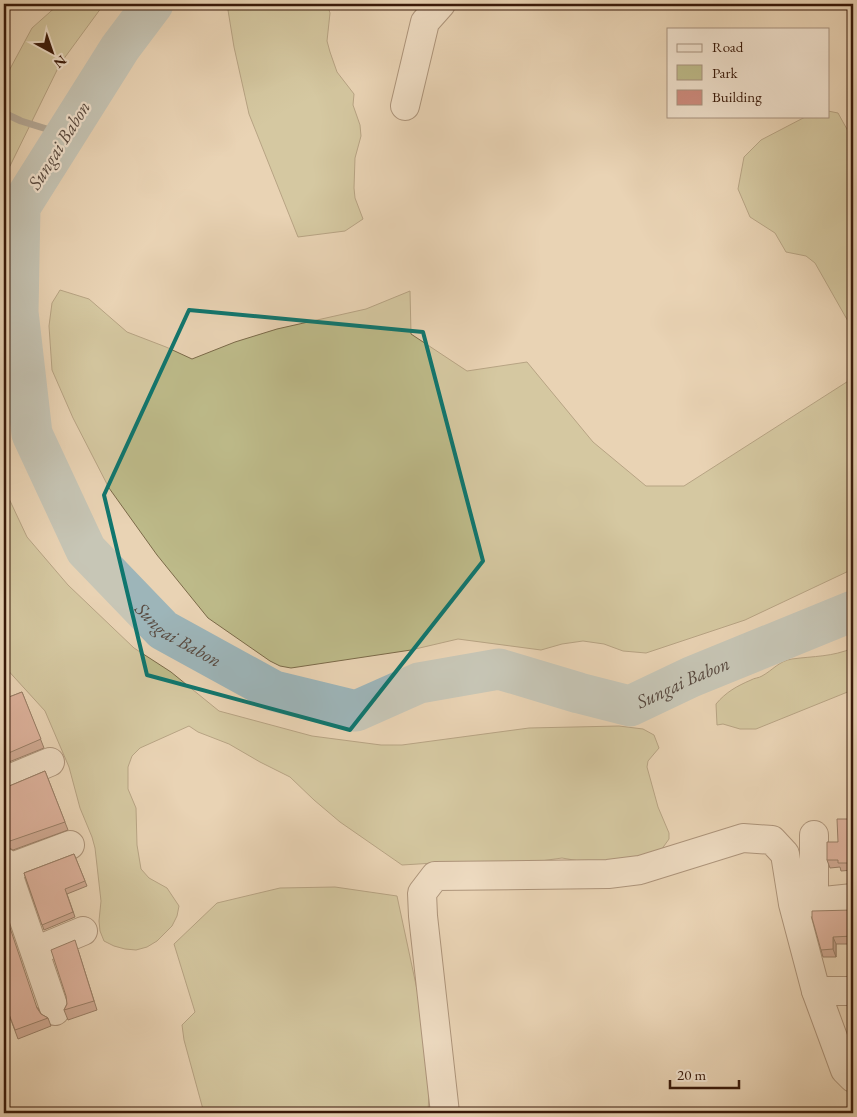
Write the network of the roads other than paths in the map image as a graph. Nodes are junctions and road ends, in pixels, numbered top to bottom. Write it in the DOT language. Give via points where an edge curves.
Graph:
graph roads {
  1 [pos="441,4"];
  2 [pos="405,106"];
  3 [pos="50,762"];
  4 [pos="4,780"];
  5 [pos="814,836"];
  6 [pos="70,845"];
  7 [pos="5,866"];
  8 [pos="853,898"];
  9 [pos="803,903"];
  10 [pos="83,930"];
  11 [pos="35,951"];
  12 [pos="816,991"];
  13 [pos="853,991"];
  14 [pos="55,1010"];
  15 [pos="853,1078"];
  16 [pos="445,1113"];
  1 -- 2 [label="street" via="425,22"];
  3 -- 4 [label="street"];
  5 -- 9 [label="street"];
  6 -- 7 [label="street"];
  7 -- 11 [label="street"];
  8 -- 9 [label="street"];
  9 -- 12 [label="street"];
  9 -- 16 [label="street" via="785,854 772,840 743,838 640,870 608,874 435,876 422,892 423,916"];
  10 -- 11 [label="street"];
  11 -- 14 [label="street"];
  12 -- 13 [label="street"];
  12 -- 15 [label="street" via="845,1070"];
}
